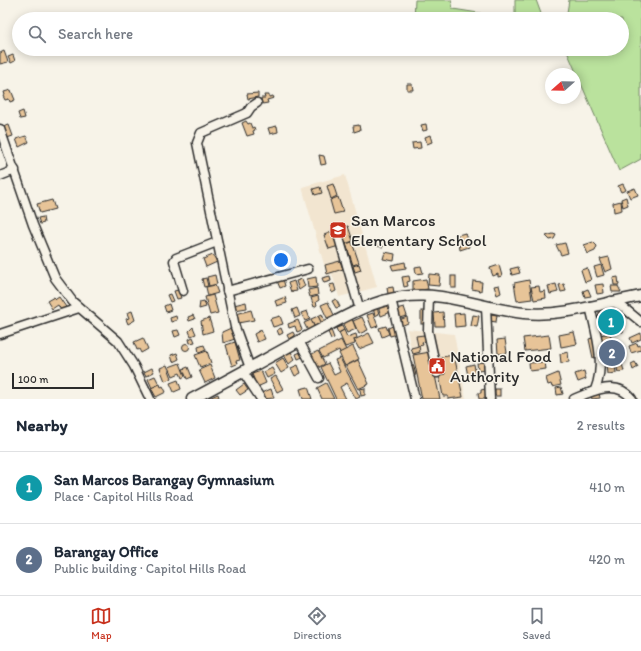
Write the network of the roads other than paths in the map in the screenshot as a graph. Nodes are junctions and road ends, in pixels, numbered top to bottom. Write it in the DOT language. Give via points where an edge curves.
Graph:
graph roads {
  1 [pos="257,103"];
  2 [pos="0,129"];
  3 [pos="14,170"];
  4 [pos="0,176"];
  5 [pos="336,231"];
  6 [pos="217,242"];
  7 [pos="308,269"];
  8 [pos="227,290"];
  9 [pos="182,291"];
  10 [pos="428,295"];
  11 [pos="641,296"];
  12 [pos="391,299"];
  13 [pos="611,301"];
  14 [pos="486,306"];
  15 [pos="590,306"];
  16 [pos="79,308"];
  17 [pos="360,310"];
  18 [pos="641,322"];
  19 [pos="0,334"];
  20 [pos="299,341"];
  21 [pos="246,370"];
  22 [pos="437,373"];
  23 [pos="319,378"];
  24 [pos="595,390"];
  25 [pos="204,396"];
  26 [pos="150,399"];
  27 [pos="192,399"];
  28 [pos="261,399"];
  29 [pos="415,399"];
  30 [pos="490,399"];
  31 [pos="574,399"];
  32 [pos="632,399"];
  1 -- 6 [label="street" via="247,113 208,129 198,138"];
  2 -- 3 [label="street"];
  3 -- 4 [label="street"];
  3 -- 16 [label="street" via="55,278"];
  5 -- 17 [label="street"];
  6 -- 8 [label="street"];
  6 -- 9 [label="street" via="176,258 174,261"];
  7 -- 8 [label="street"];
  8 -- 21 [label="street"];
  10 -- 12 [label="main road"];
  10 -- 14 [label="main road"];
  10 -- 22 [label="street" via="428,331"];
  11 -- 13 [label="main road"];
  12 -- 17 [label="main road"];
  12 -- 29 [label="street"];
  13 -- 15 [label="main road"];
  13 -- 18 [label="street"];
  14 -- 15 [label="main road" via="526,313 546,313"];
  14 -- 30 [label="street"];
  15 -- 24 [label="street" via="600,366"];
  16 -- 19 [label="street"];
  16 -- 26 [label="street" via="118,341"];
  17 -- 20 [label="main road"];
  20 -- 21 [label="main road"];
  20 -- 23 [label="street"];
  21 -- 25 [label="main road"];
  21 -- 28 [label="street"];
  24 -- 31 [label="street"];
  24 -- 32 [label="street" via="620,389"];
  25 -- 27 [label="main road"];
}
